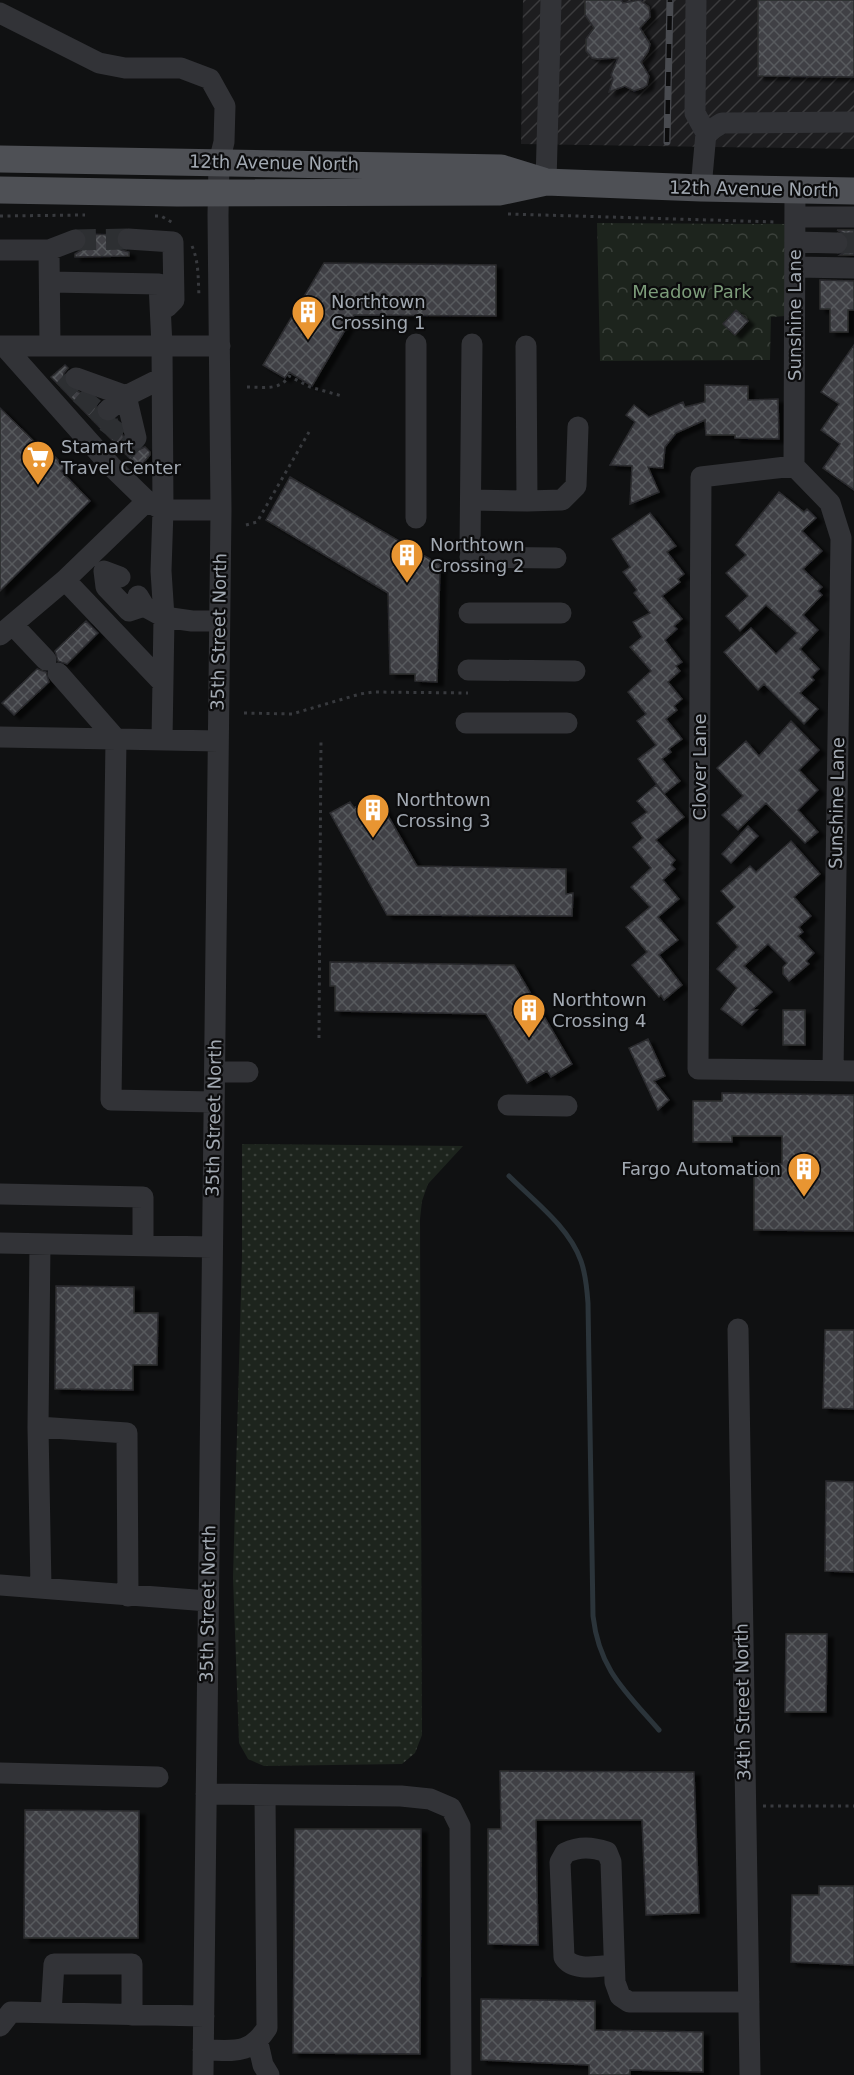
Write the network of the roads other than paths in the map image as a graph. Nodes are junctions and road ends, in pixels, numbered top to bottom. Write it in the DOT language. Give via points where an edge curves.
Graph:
graph roads {
  1 [pos="551,0"];
  2 [pos="696,0"];
  3 [pos="0,13"];
  4 [pos="854,122"];
  5 [pos="706,133"];
  6 [pos="0,159"];
  7 [pos="219,162"];
  8 [pos="546,182"];
  9 [pos="701,188"];
  10 [pos="0,190"];
  11 [pos="854,191"];
  12 [pos="218,193"];
  13 [pos="854,217"];
  14 [pos="795,218"];
  15 [pos="128,239"];
  16 [pos="75,240"];
  17 [pos="837,243"];
  18 [pos="0,250"];
  19 [pos="49,250"];
  20 [pos="795,267"];
  21 [pos="854,268"];
  22 [pos="50,282"];
  23 [pos="160,314"];
  24 [pos="416,344"];
  25 [pos="472,344"];
  26 [pos="50,345"];
  27 [pos="2,346"];
  28 [pos="162,346"];
  29 [pos="220,346"];
  30 [pos="526,346"];
  31 [pos="162,378"];
  32 [pos="64,390"];
  33 [pos="126,396"];
  34 [pos="80,407"];
  35 [pos="578,427"];
  36 [pos="101,429"];
  37 [pos="123,452"];
  38 [pos="794,466"];
  39 [pos="471,500"];
  40 [pos="527,501"];
  41 [pos="155,506"];
  42 [pos="220,510"];
  43 [pos="416,518"];
  44 [pos="556,558"];
  45 [pos="105,568"];
  46 [pos="65,580"];
  47 [pos="469,613"];
  48 [pos="561,613"];
  49 [pos="164,617"];
  50 [pos="219,621"];
  51 [pos="6,630"];
  52 [pos="468,670"];
  53 [pos="575,671"];
  54 [pos="163,683"];
  55 [pos="466,723"];
  56 [pos="567,723"];
  57 [pos="0,737"];
  58 [pos="116,740"];
  59 [pos="162,740"];
  60 [pos="218,741"];
  61 [pos="844,1071"];
  62 [pos="214,1072"];
  63 [pos="248,1072"];
  64 [pos="214,1102"];
  65 [pos="508,1105"];
  66 [pos="567,1106"];
  67 [pos="0,1194"];
  68 [pos="0,1243"];
  69 [pos="40,1244"];
  70 [pos="143,1246"];
  71 [pos="212,1247"];
  72 [pos="738,1329"];
  73 [pos="38,1427"];
  74 [pos="0,1585"];
  75 [pos="41,1588"];
  76 [pos="128,1596"];
  77 [pos="208,1601"];
  78 [pos="0,1773"];
  79 [pos="158,1777"];
  80 [pos="206,1794"];
  81 [pos="265,1795"];
  82 [pos="614,1965"];
  83 [pos="748,2002"];
  84 [pos="51,2013"];
  85 [pos="132,2015"];
  86 [pos="4,2016"];
  87 [pos="204,2016"];
  88 [pos="258,2043"];
  89 [pos="203,2050"];
  90 [pos="203,2075"];
  91 [pos="269,2075"];
  92 [pos="461,2075"];
  93 [pos="750,2075"];
  1 -- 8 [label="street"];
  2 -- 5 [label="street" via="695,113"];
  3 -- 7 [label="street, 35th Street North" via="99,63 125,68 181,68 210,79 225,106"];
  4 -- 5 [label="street" via="734,122 722,123"];
  5 -- 9 [label="street"];
  6 -- 7 [label="main road, 12th Avenue North"];
  7 -- 8 [label="main road, 12th Avenue North" via="501,168"];
  7 -- 12 [label="street, 35th Street North"];
  8 -- 9 [label="main road, 12th Avenue North"];
  8 -- 12 [label="main road, 12th Avenue North" via="499,192"];
  9 -- 14 [label="main road, 12th Avenue North"];
  10 -- 12 [label="main road, 12th Avenue North"];
  11 -- 14 [label="main road, 12th Avenue North"];
  12 -- 29 [label="street, 35th Street North"];
  13 -- 14 [label="street"];
  14 -- 17 [label="street"];
  14 -- 20 [label="street, Sunshine Lane"];
  15 -- 23 [label="street" via="173,242 174,300"];
  16 -- 19 [label="street"];
  18 -- 19 [label="street"];
  19 -- 22 [label="street"];
  20 -- 21 [label="street"];
  20 -- 38 [label="street, Sunshine Lane"];
  22 -- 23 [label="street" via="159,284"];
  22 -- 26 [label="street"];
  23 -- 28 [label="street"];
  24 -- 43 [label="street"];
  25 -- 39 [label="street"];
  26 -- 27 [label="street"];
  26 -- 28 [label="street"];
  27 -- 32 [label="street"];
  28 -- 29 [label="street"];
  28 -- 31 [label="street"];
  29 -- 42 [label="street, 35th Street North"];
  30 -- 40 [label="street"];
  31 -- 33 [label="street"];
  31 -- 41 [label="street"];
  32 -- 33 [label="street"];
  32 -- 34 [label="street"];
  33 -- 34 [label="street"];
  33 -- 36 [label="street"];
  33 -- 37 [label="street"];
  34 -- 36 [label="street"];
  35 -- 40 [label="street" via="576,486 562,500"];
  36 -- 37 [label="street"];
  37 -- 41 [label="street"];
  38 -- 61 [label="street, Sunshine Lane" via="830,502 841,538"];
  38 -- 61 [label="street, Clover Lane" via="701,477 698,1070"];
  39 -- 40 [label="street"];
  39 -- 44 [label="street" via="470,553"];
  41 -- 42 [label="street"];
  41 -- 45 [label="street"];
  41 -- 49 [label="street"];
  42 -- 50 [label="street, 35th Street North"];
  45 -- 46 [label="street"];
  45 -- 49 [label="street" via="106,587 129,611 141,601"];
  46 -- 51 [label="street"];
  46 -- 54 [label="street"];
  47 -- 48 [label="street"];
  49 -- 50 [label="street"];
  49 -- 54 [label="street"];
  50 -- 60 [label="street, 35th Street North"];
  51 -- 58 [label="street" via="52,667"];
  52 -- 53 [label="street"];
  54 -- 59 [label="street"];
  55 -- 56 [label="street"];
  57 -- 58 [label="street"];
  58 -- 59 [label="street"];
  58 -- 64 [label="street" via="111,1100"];
  59 -- 60 [label="street"];
  60 -- 62 [label="street, 35th Street North"];
  62 -- 63 [label="street"];
  62 -- 64 [label="street, 35th Street North"];
  64 -- 71 [label="street, 35th Street North"];
  65 -- 66 [label="street"];
  67 -- 70 [label="street" via="143,1197"];
  68 -- 69 [label="street"];
  69 -- 70 [label="street"];
  69 -- 73 [label="street"];
  70 -- 71 [label="street"];
  71 -- 77 [label="street, 35th Street North"];
  72 -- 83 [label="street, 34th Street North"];
  73 -- 75 [label="street"];
  73 -- 76 [label="street" via="127,1433"];
  74 -- 75 [label="street"];
  75 -- 76 [label="street"];
  76 -- 77 [label="street"];
  77 -- 80 [label="street, 35th Street North"];
  78 -- 79 [label="street"];
  80 -- 81 [label="street"];
  80 -- 87 [label="street, 35th Street North"];
  81 -- 88 [label="street" via="267,2028"];
  81 -- 92 [label="street" via="401,1796 430,1799 451,1808 460,1826"];
  82 -- 82 [label="street" via="611,1862 607,1852 575,1848 565,1853 560,1862 564,1957 572,1965"];
  82 -- 83 [label="street" via="617,1989 628,2002"];
  83 -- 93 [label="street, 34th Street North"];
  84 -- 85 [label="street"];
  84 -- 85 [label="street" via="54,1964 132,1964"];
  84 -- 86 [label="street"];
  85 -- 87 [label="street"];
  87 -- 89 [label="street, 35th Street North"];
  88 -- 89 [label="street" via="240,2050"];
  88 -- 91 [label="street"];
  89 -- 90 [label="street, 35th Street North"];
}
